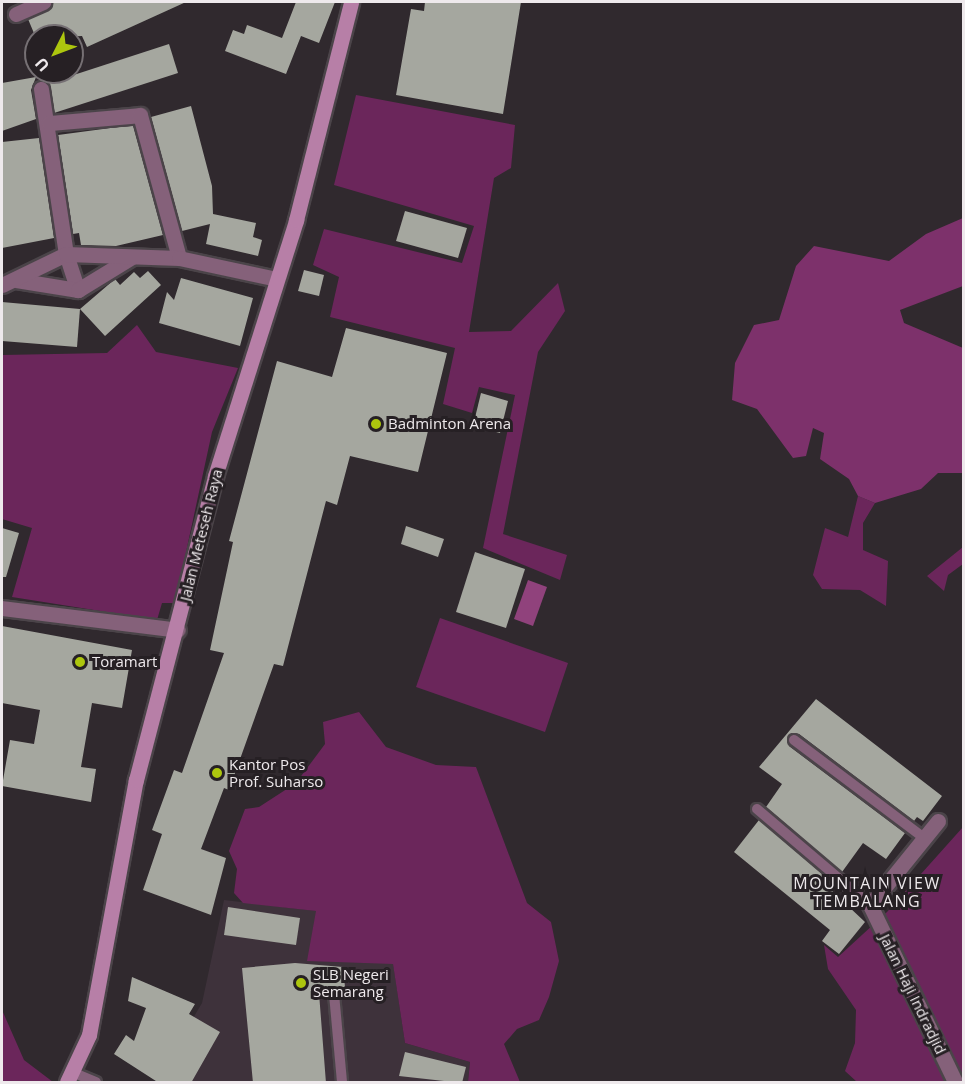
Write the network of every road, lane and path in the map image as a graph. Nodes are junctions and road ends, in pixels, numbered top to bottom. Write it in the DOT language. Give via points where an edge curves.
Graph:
graph roads {
  1 [pos="43,2"];
  2 [pos="351,2"];
  3 [pos="16,14"];
  4 [pos="41,89"];
  5 [pos="49,123"];
  6 [pos="66,254"];
  7 [pos="133,257"];
  8 [pos="179,258"];
  9 [pos="278,279"];
  10 [pos="9,282"];
  11 [pos="78,290"];
  12 [pos="2,608"];
  13 [pos="178,630"];
  14 [pos="794,740"];
  15 [pos="757,809"];
  16 [pos="938,821"];
  17 [pos="924,838"];
  18 [pos="870,905"];
  19 [pos="334,994"];
  20 [pos="70,1077"];
  21 [pos="96,1083"];
  22 [pos="342,1083"];
  23 [pos="955,1083"];
  1 -- 3 [label="street"];
  2 -- 9 [label="main road, Jalan Meteseh Raya"];
  4 -- 5 [label="street"];
  5 -- 6 [label="street"];
  5 -- 8 [label="street" via="140,115"];
  6 -- 7 [label="street"];
  6 -- 10 [label="street"];
  6 -- 11 [label="street"];
  7 -- 8 [label="street"];
  7 -- 11 [label="street"];
  8 -- 9 [label="street"];
  9 -- 13 [label="main road, Jalan Meteseh Raya" via="215,476"];
  10 -- 11 [label="street"];
  12 -- 13 [label="street"];
  13 -- 20 [label="main road, Jalan Meteseh Raya" via="114,879 89,1035"];
  14 -- 17 [label="lane"];
  15 -- 18 [label="lane"];
  16 -- 17 [label="street"];
  17 -- 18 [label="street"];
  18 -- 23 [label="street, Jalan Haji Indradjid"];
  19 -- 22 [label="lane"];
  20 -- 21 [label="lane"];
}
